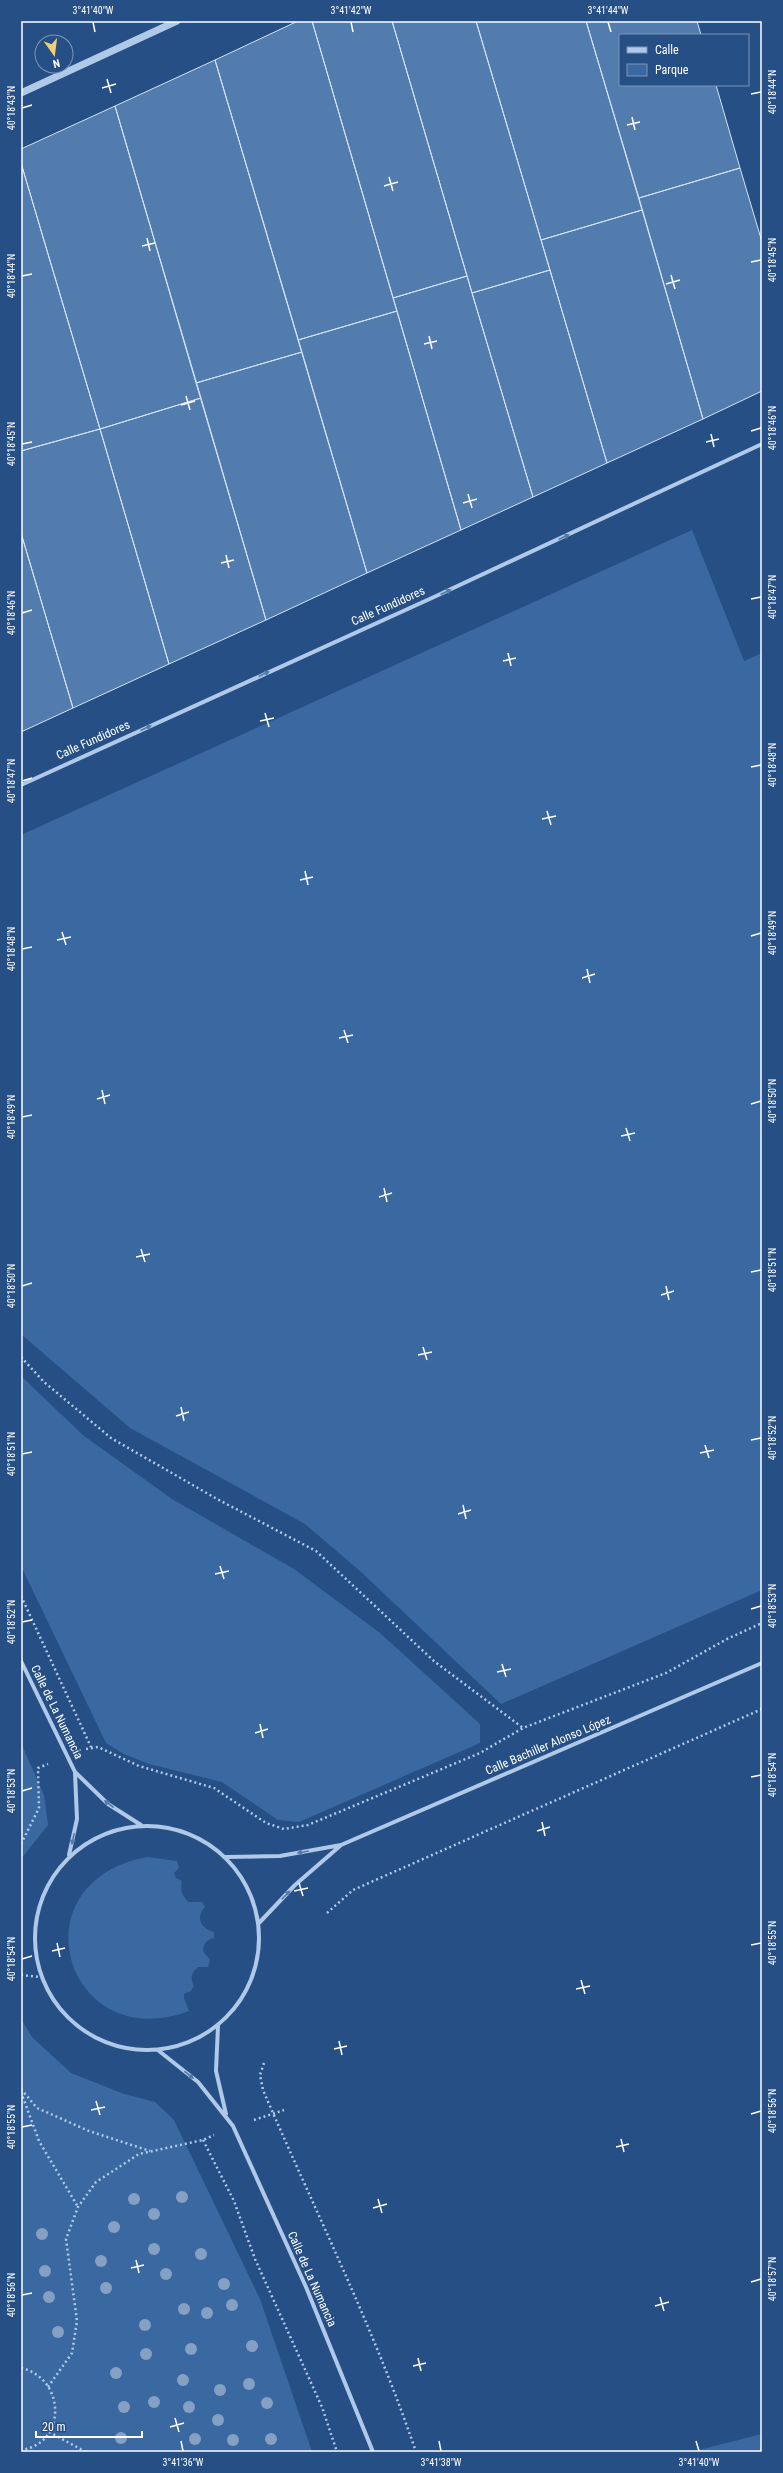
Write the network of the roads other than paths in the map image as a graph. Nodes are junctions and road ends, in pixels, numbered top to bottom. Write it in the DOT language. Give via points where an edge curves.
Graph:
graph roads {
  1 [pos="177,21"];
  2 [pos="21,93"];
  3 [pos="762,444"];
  4 [pos="21,785"];
  5 [pos="21,1661"];
  6 [pos="762,1663"];
  7 [pos="75,1772"];
  8 [pos="142,1825"];
  9 [pos="341,1845"];
  10 [pos="69,1855"];
  11 [pos="226,1857"];
  12 [pos="259,1923"];
  13 [pos="218,2026"];
  14 [pos="159,2051"];
  15 [pos="227,2117"];
  16 [pos="373,2452"];
  1 -- 2 [label="street"];
  4 -- 3 [label="street, Calle Fundidores, one-way"];
  5 -- 7 [label="street, Calle de La Numancia"];
  6 -- 9 [label="street, Calle Bachiller Alonso López"];
  8 -- 7 [label="street, Calle de La Numancia, one-way" via="108,1804"];
  7 -- 10 [label="street, Calle de La Numancia, one-way" via="77,1819"];
  8 -- 10 [label="street" via="114,1830 92,1838"];
  8 -- 11 [label="street" via="165,1827 198,1837"];
  9 -- 11 [label="street, Calle Bachiller Alonso López, one-way" via="280,1856"];
  12 -- 9 [label="street, Calle Bachiller Alonso López, one-way" via="295,1885"];
  10 -- 14 [label="street" via="49,1881 39,1902 33,1940 40,1977 59,2010 87,2034 122,2048"];
  11 -- 12 [label="street" via="248,1887"];
  12 -- 13 [label="street" via="258,1961 244,1997"];
  13 -- 14 [label="street" via="191,2042"];
  13 -- 15 [label="street, Calle de La Numancia" via="216,2071"];
  14 -- 15 [label="street, Calle de La Numancia, one-way" via="198,2082"];
  15 -- 16 [label="street, Calle de La Numancia" via="306,2287"];
}
